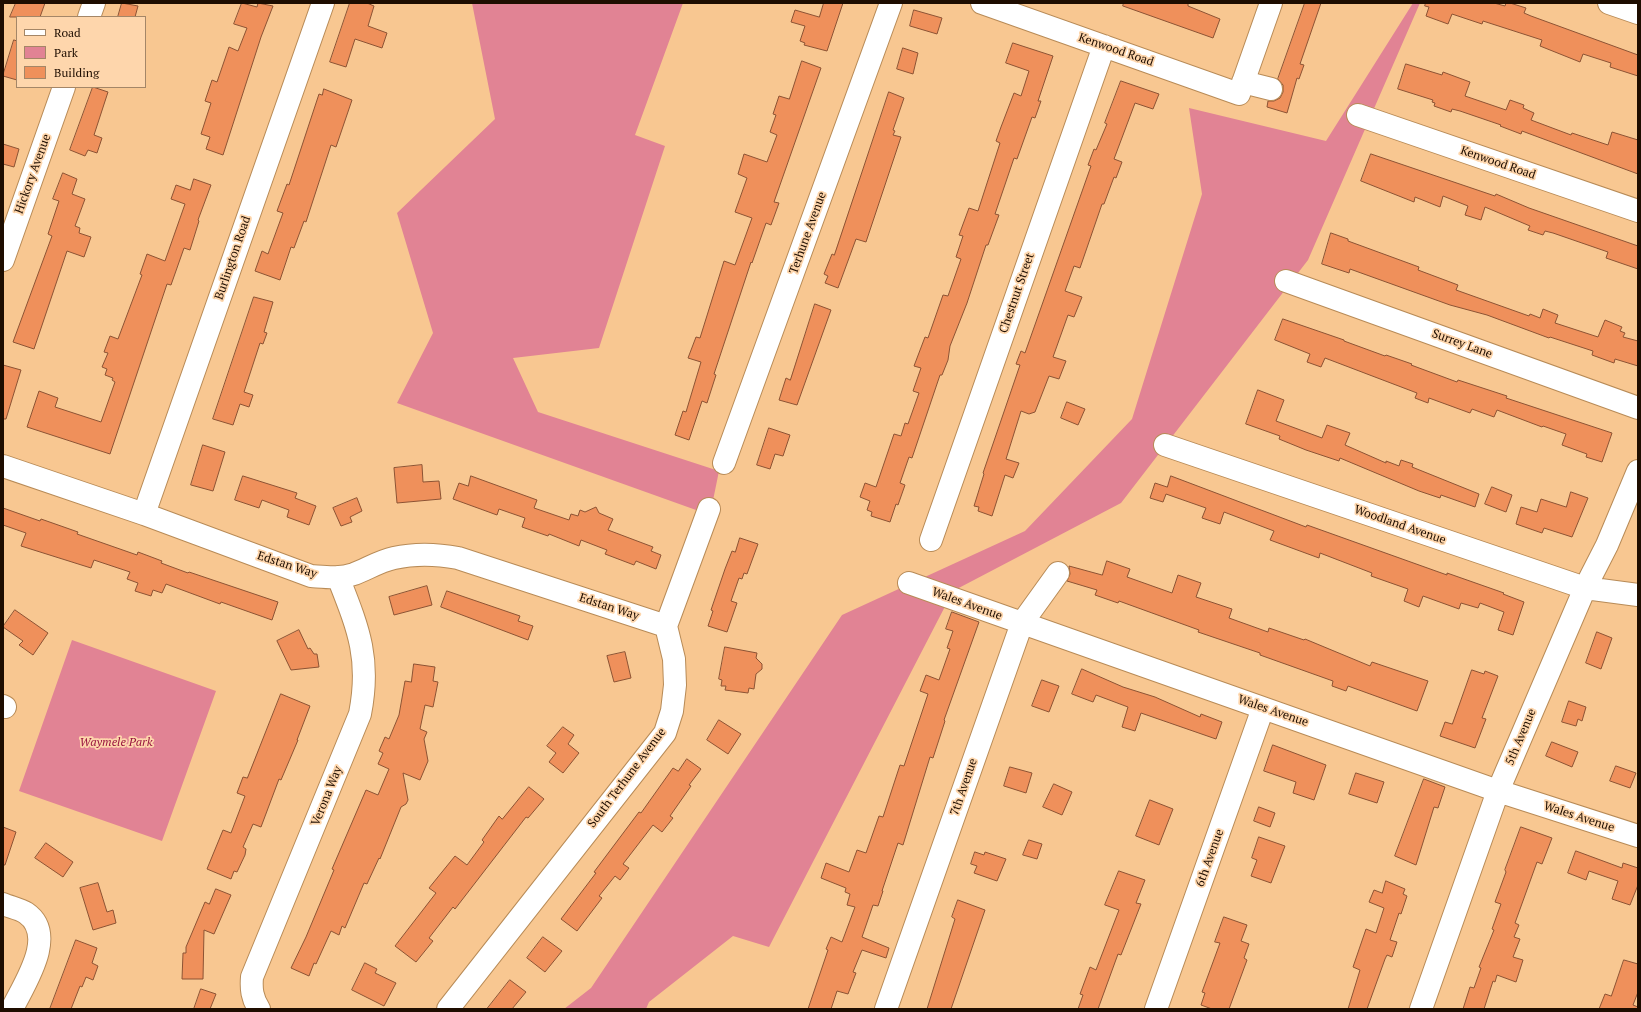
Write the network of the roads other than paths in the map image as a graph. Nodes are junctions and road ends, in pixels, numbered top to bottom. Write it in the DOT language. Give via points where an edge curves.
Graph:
graph roads {
  1 [pos="94,3"];
  2 [pos="323,3"];
  3 [pos="891,3"];
  4 [pos="982,3"];
  5 [pos="1271,3"];
  6 [pos="1609,3"];
  7 [pos="1638,13"];
  8 [pos="89,16"];
  9 [pos="1104,46"];
  10 [pos="1243,82"];
  11 [pos="64,88"];
  12 [pos="1271,89"];
  13 [pos="1358,115"];
  14 [pos="1638,211"];
  15 [pos="3,260"];
  16 [pos="1286,281"];
  17 [pos="1638,408"];
  18 [pos="1164,445"];
  19 [pos="724,464"];
  20 [pos="3,466"];
  21 [pos="1638,471"];
  22 [pos="709,509"];
  23 [pos="144,514"];
  24 [pos="931,540"];
  25 [pos="1058,573"];
  26 [pos="338,577"];
  27 [pos="909,583"];
  28 [pos="1585,588"];
  29 [pos="1638,594"];
  30 [pos="1022,623"];
  31 [pos="666,626"];
  32 [pos="1263,708"];
  33 [pos="1498,791"];
  34 [pos="1638,836"];
  35 [pos="3,904"];
  36 [pos="12,1009"];
  37 [pos="259,1009"];
  38 [pos="448,1009"];
  39 [pos="886,1009"];
  40 [pos="1156,1009"];
  41 [pos="1421,1009"];
  1 -- 8 [label="street"];
  2 -- 23 [label="street, Burlington Road"];
  3 -- 19 [label="street, Terhune Avenue"];
  4 -- 9 [label="street, Kenwood Road"];
  5 -- 10 [label="street"];
  6 -- 7 [label="street"];
  9 -- 10 [label="street, Kenwood Road" via="1239,94"];
  9 -- 24 [label="street, Chestnut Street"];
  10 -- 12 [label="street"];
  11 -- 15 [label="street, Hickory Avenue"];
  13 -- 14 [label="street, Kenwood Road"];
  16 -- 17 [label="street, Surrey Lane"];
  18 -- 28 [label="street, Woodland Avenue"];
  20 -- 23 [label="street, Edstan Way"];
  21 -- 28 [label="street, 5th Avenue" via="1607,545"];
  22 -- 31 [label="street"];
  23 -- 26 [label="street, Edstan Way" via="311,576"];
  25 -- 30 [label="street, 7th Avenue"];
  26 -- 31 [label="street, Edstan Way" via="353,574 393,558 414,554 436,554 458,558"];
  26 -- 37 [label="street, Verona Way" via="361,640 365,664 363,699 360,714 252,977 251,988"];
  27 -- 30 [label="street, Wales Avenue"];
  28 -- 29 [label="street, Woodland Avenue"];
  28 -- 33 [label="street, 5th Avenue"];
  30 -- 32 [label="street, Wales Avenue"];
  30 -- 39 [label="street, 7th Avenue"];
  31 -- 38 [label="street, South Terhune Avenue" via="674,659 675,685 672,711 665,733"];
  32 -- 33 [label="street, Wales Avenue"];
  32 -- 40 [label="street, 6th Avenue"];
  33 -- 34 [label="street, Wales Avenue"];
  33 -- 41 [label="street, 5th Avenue"];
  35 -- 36 [label="street" via="26,913 35,922 40,933 37,955"];
}
